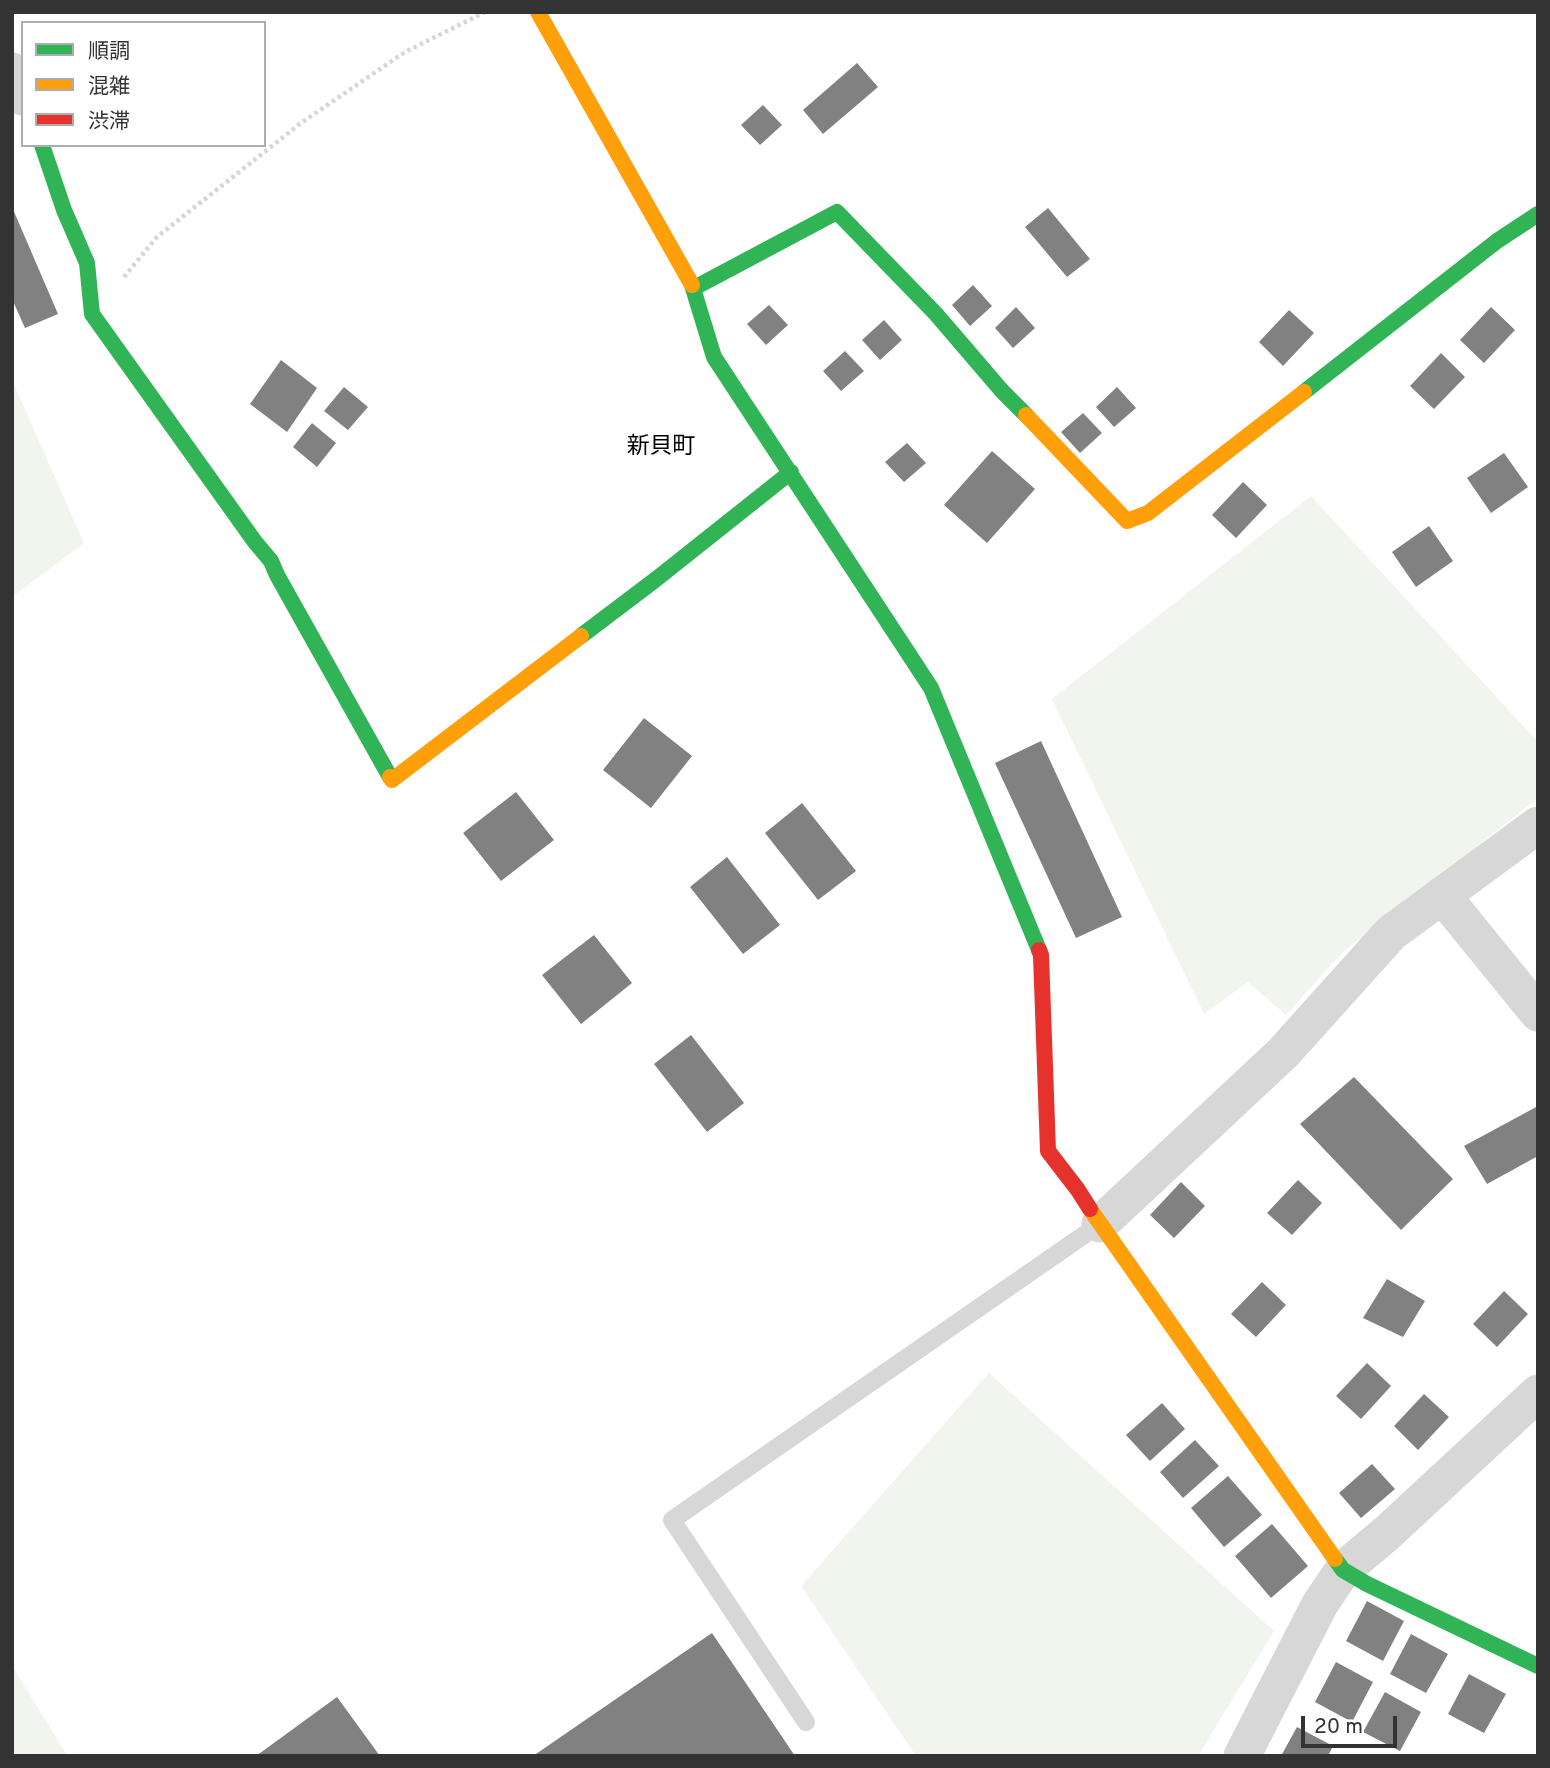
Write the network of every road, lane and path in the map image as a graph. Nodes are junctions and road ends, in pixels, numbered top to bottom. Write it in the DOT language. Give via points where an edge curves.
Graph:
graph roads {
  1 [pos="485,12"];
  2 [pos="538,12"];
  3 [pos="12,71"];
  4 [pos="21,92"];
  5 [pos="43,147"];
  6 [pos="1538,214"];
  7 [pos="694,288"];
  8 [pos="92,314"];
  9 [pos="790,472"];
  10 [pos="1538,825"];
  11 [pos="1442,895"];
  12 [pos="1538,1013"];
  13 [pos="1100,1224"];
  14 [pos="1538,1392"];
  15 [pos="1343,1570"];
  16 [pos="1538,1666"];
  17 [pos="806,1722"];
  18 [pos="1242,1756"];
  1 -- 8 [label="path" via="405,52 301,123 157,237"];
  2 -- 7 [label="street"];
  3 -- 4 [label="street"];
  5 -- 8 [label="street" via="86,263"];
  6 -- 7 [label="street" via="1497,241 1148,513 1127,521 837,212"];
  7 -- 9 [label="street" via="714,356"];
  8 -- 9 [label="street" via="271,561 392,780"];
  9 -- 13 [label="street" via="931,688 1041,955 1048,1151"];
  10 -- 11 [label="street"];
  11 -- 12 [label="street"];
  11 -- 13 [label="street" via="1391,933 1283,1053"];
  13 -- 15 [label="street"];
  13 -- 17 [label="lane" via="672,1521"];
  14 -- 15 [label="street"];
  15 -- 16 [label="street"];
  15 -- 18 [label="street" via="1320,1604"];
}
